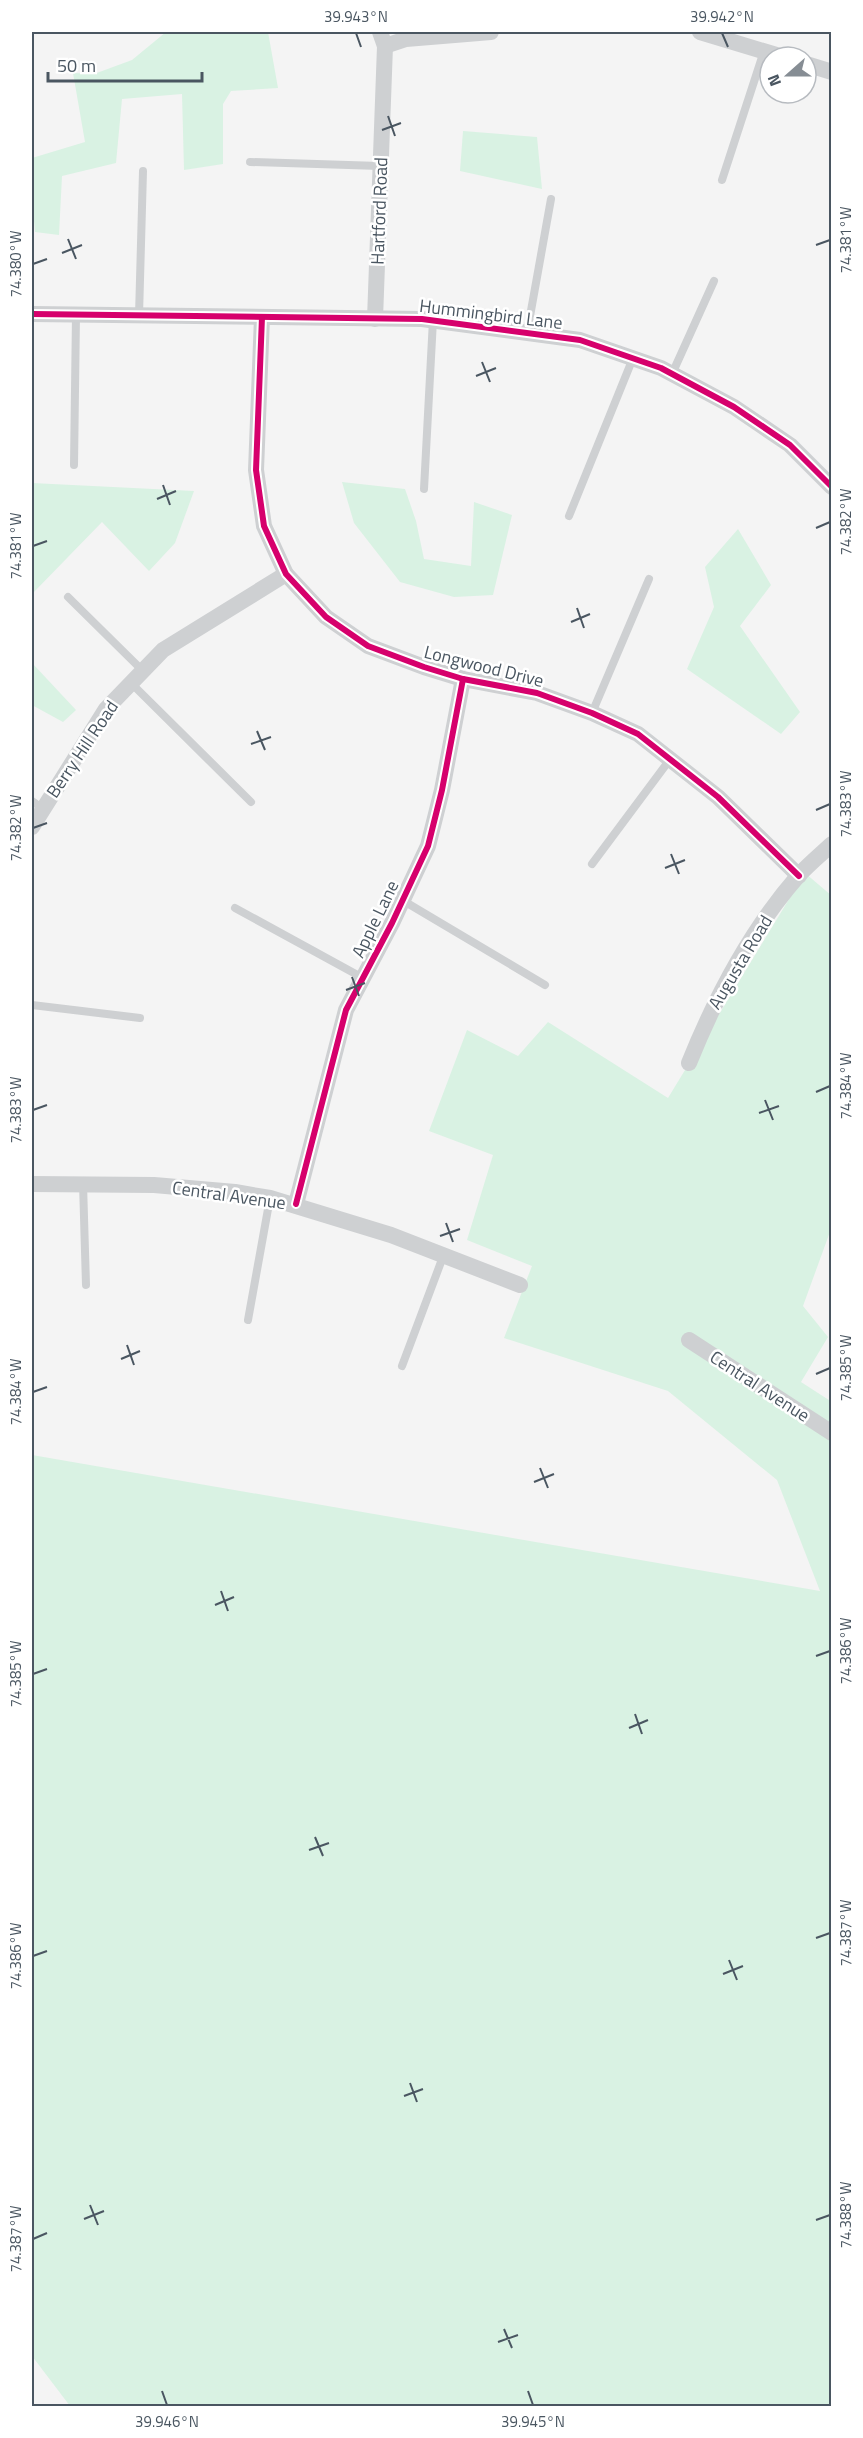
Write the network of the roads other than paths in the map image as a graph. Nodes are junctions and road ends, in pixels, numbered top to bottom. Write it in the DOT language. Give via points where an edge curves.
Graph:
graph roads {
  1 [pos="491,32"];
  2 [pos="700,32"];
  3 [pos="383,39"];
  4 [pos="758,49"];
  5 [pos="758,69"];
  6 [pos="250,162"];
  7 [pos="380,166"];
  8 [pos="143,171"];
  9 [pos="722,180"];
  10 [pos="551,199"];
  11 [pos="714,281"];
  12 [pos="32,314"];
  13 [pos="76,315"];
  14 [pos="139,316"];
  15 [pos="262,317"];
  16 [pos="375,319"];
  17 [pos="433,320"];
  18 [pos="526,333"];
  19 [pos="633,358"];
  20 [pos="672,374"];
  21 [pos="74,465"];
  22 [pos="831,487"];
  23 [pos="424,489"];
  24 [pos="569,516"];
  25 [pos="286,574"];
  26 [pos="649,579"];
  27 [pos="68,597"];
  28 [pos="137,677"];
  29 [pos="463,679"];
  30 [pos="592,713"];
  31 [pos="671,758"];
  32 [pos="251,802"];
  33 [pos="37,804"];
  34 [pos="32,826"];
  35 [pos="831,844"];
  36 [pos="592,864"];
  37 [pos="799,876"];
  38 [pos="402,900"];
  39 [pos="235,908"];
  40 [pos="363,978"];
  41 [pos="545,985"];
  42 [pos="32,1005"];
  43 [pos="140,1018"];
  44 [pos="689,1063"];
  45 [pos="83,1183"];
  46 [pos="32,1184"];
  47 [pos="270,1198"];
  48 [pos="296,1204"];
  49 [pos="444,1254"];
  50 [pos="86,1285"];
  51 [pos="520,1285"];
  52 [pos="248,1320"];
  53 [pos="689,1340"];
  54 [pos="402,1366"];
  55 [pos="831,1433"];
  1 -- 3 [label="street"];
  2 -- 4 [label="street"];
  3 -- 7 [label="street, Hartford Road"];
  5 -- 9 [label="lane"];
  6 -- 7 [label="lane"];
  7 -- 16 [label="street, Hartford Road"];
  8 -- 14 [label="lane"];
  10 -- 18 [label="lane"];
  11 -- 20 [label="lane"];
  12 -- 13 [label="street, Hummingbird Lane"];
  13 -- 14 [label="street, Hummingbird Lane"];
  13 -- 21 [label="lane"];
  14 -- 15 [label="street, Hummingbird Lane"];
  15 -- 16 [label="street, Hummingbird Lane"];
  15 -- 25 [label="street, Longwood Drive" via="256,470 264,526"];
  16 -- 17 [label="street, Hummingbird Lane"];
  17 -- 18 [label="street, Hummingbird Lane"];
  17 -- 23 [label="lane"];
  18 -- 19 [label="street, Hummingbird Lane" via="580,340"];
  19 -- 20 [label="street, Hummingbird Lane"];
  19 -- 24 [label="lane"];
  20 -- 22 [label="street, Hummingbird Lane" via="734,407 790,445"];
  25 -- 28 [label="street, Berry Hill Road" via="163,650"];
  25 -- 29 [label="street, Longwood Drive" via="326,617 368,646"];
  26 -- 30 [label="lane"];
  27 -- 28 [label="lane"];
  28 -- 32 [label="lane"];
  28 -- 33 [label="street, Berry Hill Road" via="106,709"];
  29 -- 30 [label="street, Longwood Drive" via="537,693"];
  29 -- 38 [label="street, Apple Lane" via="428,846"];
  30 -- 31 [label="street, Longwood Drive" via="638,734"];
  31 -- 36 [label="lane"];
  31 -- 37 [label="street, Longwood Drive" via="718,797"];
  33 -- 34 [label="street, Berry Hill Road"];
  35 -- 37 [label="street, Augusta Road"];
  37 -- 44 [label="street, Augusta Road" via="755,932 709,1013"];
  38 -- 40 [label="street, Apple Lane"];
  38 -- 41 [label="lane"];
  39 -- 40 [label="lane"];
  40 -- 48 [label="street, Apple Lane" via="346,1010"];
  42 -- 43 [label="lane"];
  45 -- 46 [label="street, Central Avenue"];
  45 -- 47 [label="street, Central Avenue" via="154,1185"];
  45 -- 50 [label="lane"];
  47 -- 48 [label="street, Central Avenue"];
  47 -- 52 [label="lane"];
  48 -- 49 [label="street, Central Avenue"];
  49 -- 51 [label="street, Central Avenue"];
  49 -- 54 [label="lane"];
  53 -- 55 [label="street, Central Avenue"];
}
